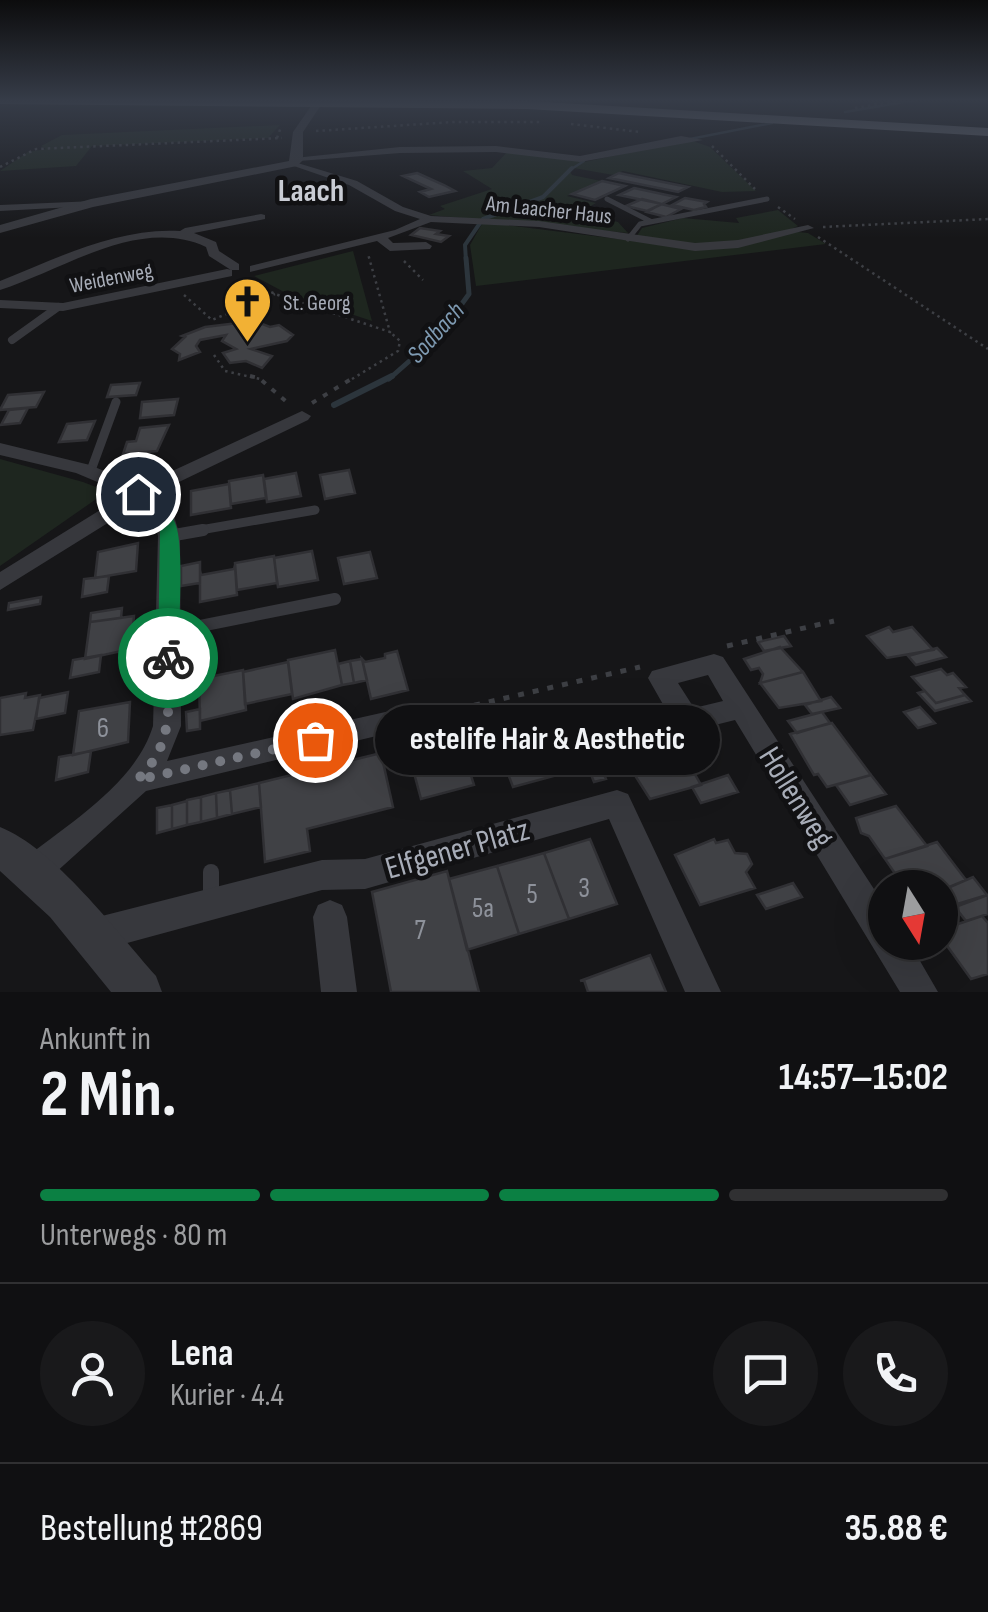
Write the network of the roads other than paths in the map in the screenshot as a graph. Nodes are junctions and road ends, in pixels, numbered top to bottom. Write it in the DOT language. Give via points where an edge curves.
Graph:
graph roads {
  1 [pos="297,145"];
  2 [pos="655,145"];
  3 [pos="296,160"];
  4 [pos="606,199"];
  5 [pos="767,200"];
  6 [pos="91,202"];
  7 [pos="0,208"];
  8 [pos="261,217"];
  9 [pos="430,219"];
  10 [pos="651,222"];
  11 [pos="808,228"];
  12 [pos="0,229"];
  13 [pos="168,234"];
  14 [pos="628,239"];
  15 [pos="385,242"];
  16 [pos="426,246"];
  17 [pos="240,271"];
  18 [pos="0,286"];
  19 [pos="0,304"];
  20 [pos="58,308"];
  21 [pos="12,340"];
  22 [pos="116,402"];
  23 [pos="302,416"];
  24 [pos="0,449"];
  25 [pos="90,474"];
  26 [pos="138,494"];
  27 [pos="315,510"];
  28 [pos="170,536"];
  29 [pos="0,582"];
  30 [pos="336,599"];
  31 [pos="169,632"];
  32 [pos="740,708"];
  33 [pos="421,715"];
  34 [pos="137,780"];
  35 [pos="0,844"];
  36 [pos="33,872"];
  37 [pos="868,910"];
  38 [pos="330,916"];
  39 [pos="94,935"];
  40 [pos="900,960"];
  41 [pos="140,992"];
  42 [pos="339,992"];
  43 [pos="703,992"];
  44 [pos="920,992"];
  1 -- 3 [label="street"];
  2 -- 3 [label="street" via="578,159 502,149"];
  3 -- 6 [label="street"];
  3 -- 9 [label="street, Am Laacher Haus"];
  4 -- 10 [label="lane"];
  5 -- 10 [label="lane"];
  6 -- 7 [label="street"];
  6 -- 12 [label="street"];
  8 -- 13 [label="street, Weidenweg"];
  9 -- 14 [label="street, Am Laacher Haus" via="539,224"];
  9 -- 15 [label="street, Weidenweg"];
  10 -- 14 [label="lane"];
  11 -- 14 [label="street, Am Laacher Haus" via="718,247"];
  13 -- 17 [label="street, Weidenweg" via="198,236"];
  13 -- 18 [label="street, Weidenweg" via="96,249"];
  15 -- 16 [label="street, Weidenweg"];
  15 -- 17 [label="street, Weidenweg"];
  17 -- 20 [label="street, Weidenweg"];
  19 -- 20 [label="street, Weidenweg"];
  20 -- 21 [label="lane"];
  22 -- 25 [label="lane"];
  23 -- 26 [label="street"];
  24 -- 25 [label="street"];
  25 -- 26 [label="street"];
  26 -- 28 [label="street" via="165,516"];
  26 -- 29 [label="street"];
  27 -- 28 [label="lane"];
  28 -- 31 [label="street"];
  30 -- 31 [label="lane"];
  31 -- 34 [label="street" via="166,738"];
  32 -- 37 [label="street, Hollenweg"];
  33 -- 34 [label="street"];
  34 -- 36 [label="street"];
  35 -- 36 [label="street"];
  36 -- 39 [label="street"];
  38 -- 42 [label="street"];
  39 -- 41 [label="street"];
  39 -- 43 [label="street, Elfgener Platz" via="211,888 365,874 616,803"];
  40 -- 44 [label="street, Hollenweg"];
}
